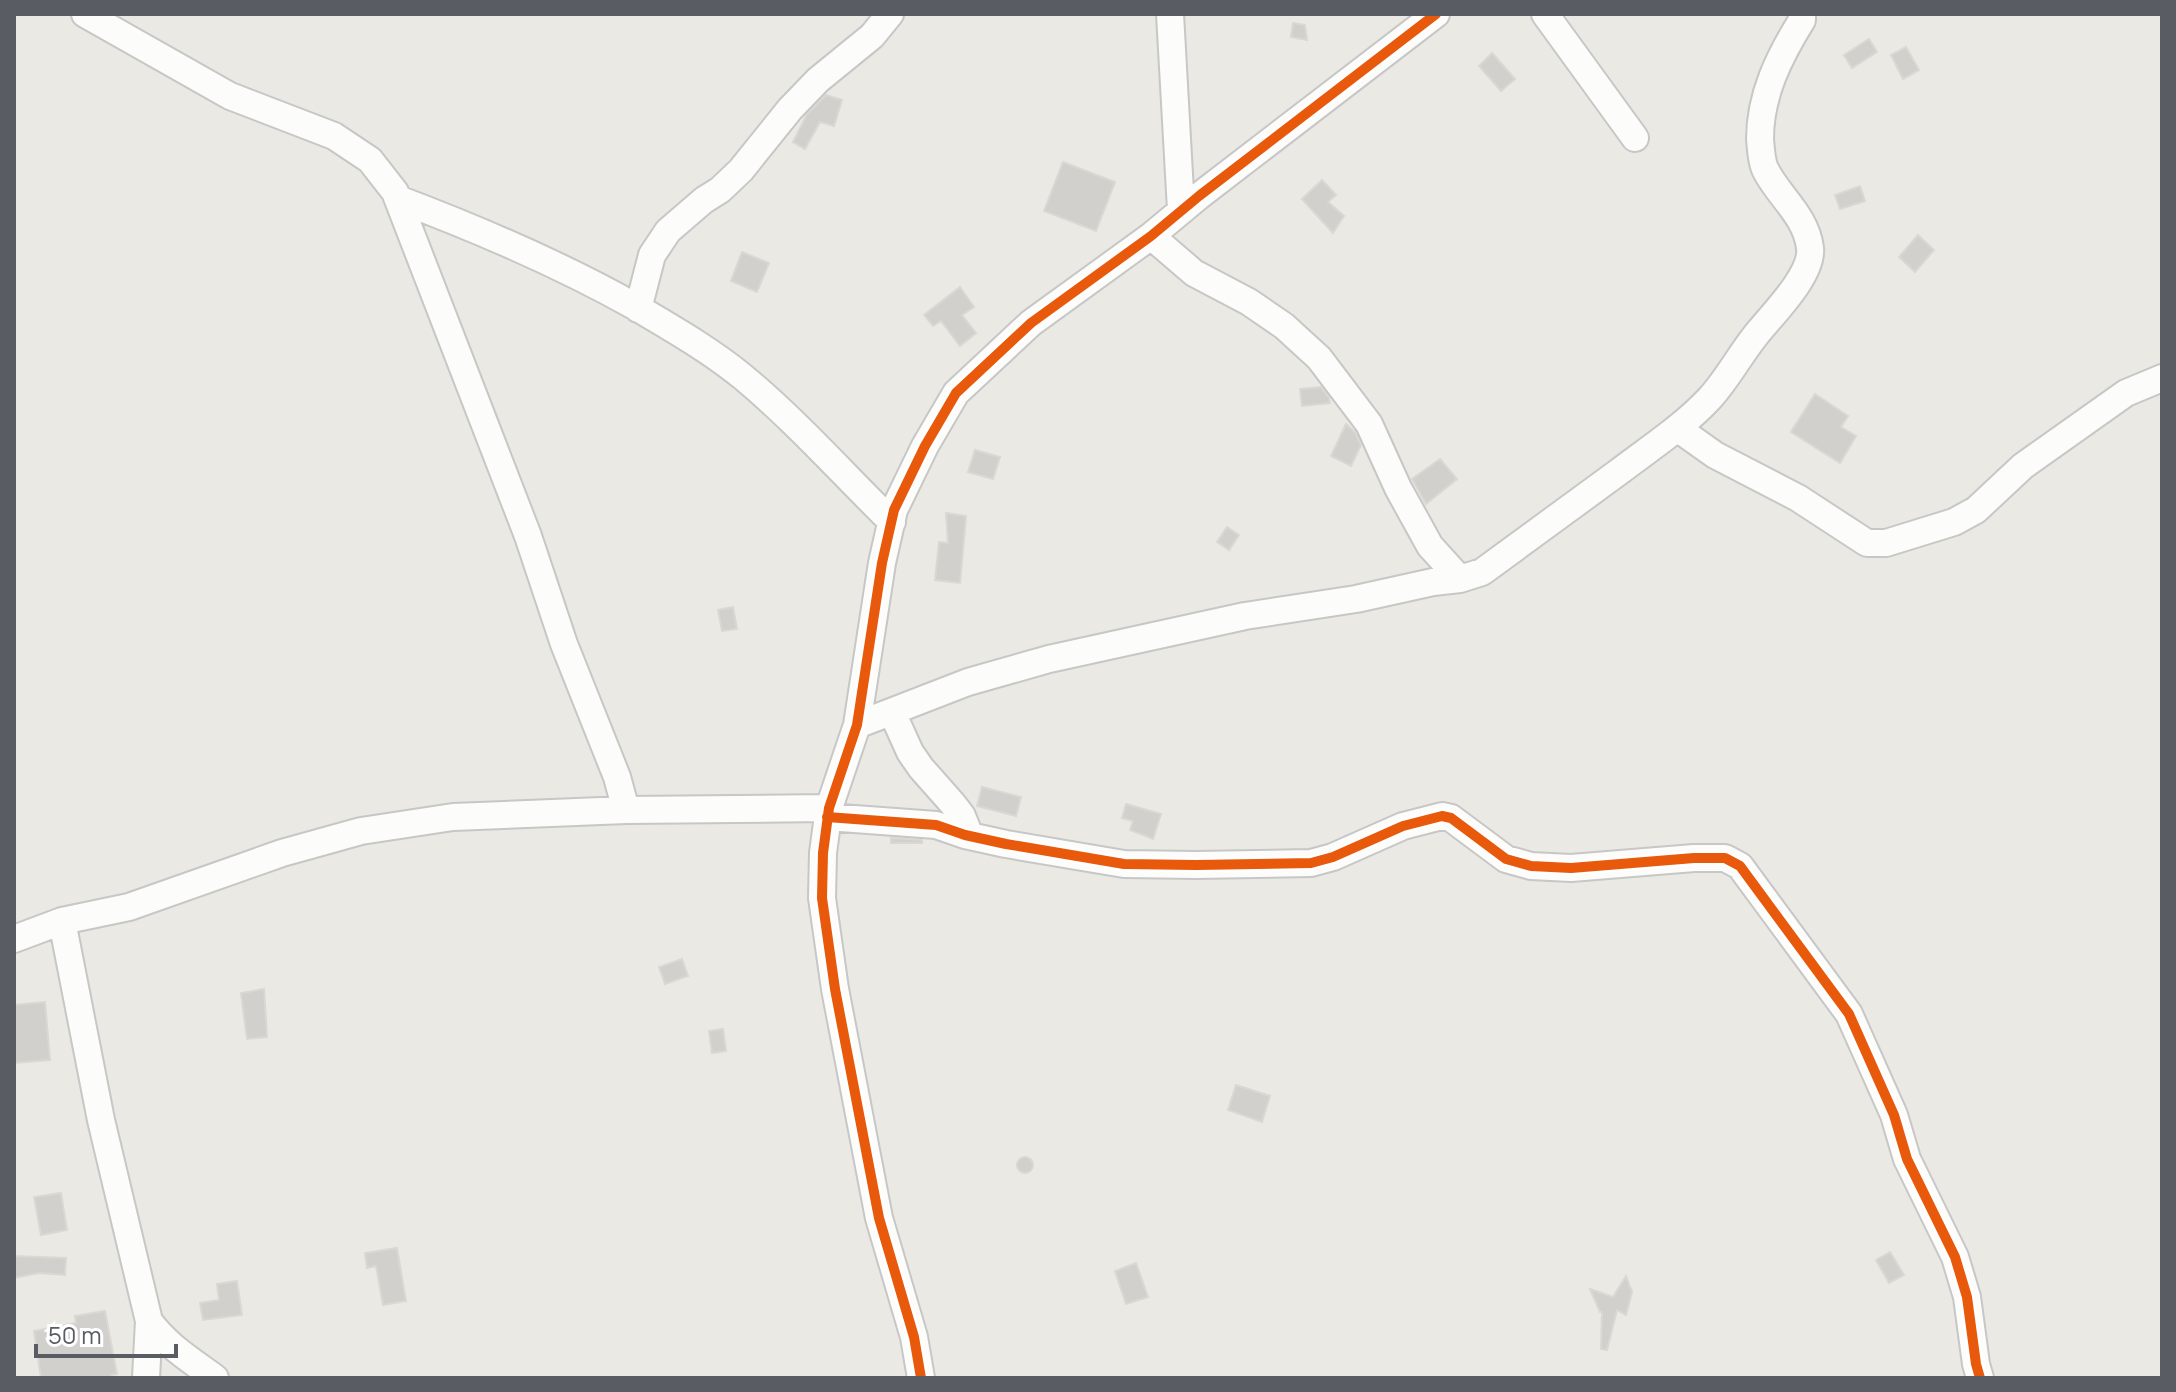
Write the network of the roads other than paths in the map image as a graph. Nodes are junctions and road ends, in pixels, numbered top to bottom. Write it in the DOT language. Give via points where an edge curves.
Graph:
graph roads {
  1 [pos="85,14"];
  2 [pos="890,14"];
  3 [pos="1170,14"];
  4 [pos="1436,14"];
  5 [pos="1545,14"];
  6 [pos="1802,14"];
  7 [pos="1635,138"];
  8 [pos="398,199"];
  9 [pos="1181,210"];
  10 [pos="1151,236"];
  11 [pos="638,309"];
  12 [pos="2162,378"];
  13 [pos="1677,428"];
  14 [pos="892,522"];
  15 [pos="1460,579"];
  16 [pos="892,712"];
  17 [pos="857,725"];
  18 [pos="626,810"];
  19 [pos="828,813"];
  20 [pos="970,836"];
  21 [pos="62,921"];
  22 [pos="14,939"];
  23 [pos="149,1321"];
  24 [pos="146,1378"];
  25 [pos="215,1378"];
  26 [pos="921,1378"];
  27 [pos="1980,1378"];
  1 -- 8 [label="street" via="230,96 334,136 370,160"];
  2 -- 11 [label="street" via="790,109 741,170 668,231 652,255"];
  3 -- 9 [label="street"];
  4 -- 9 [label="street"];
  5 -- 7 [label="street"];
  6 -- 13 [label="street" via="1768,86 1761,149 1765,168 1804,230 1811,250 1808,261 1784,302 1709,399"];
  8 -- 11 [label="street" via="511,244"];
  8 -- 18 [label="street"];
  9 -- 10 [label="street"];
  10 -- 14 [label="street" via="1031,323 956,393 925,446"];
  10 -- 15 [label="street" via="1194,273 1284,326 1319,358 1369,424 1430,546"];
  11 -- 14 [label="street" via="681,333 776,405"];
  12 -- 13 [label="street" via="2126,393 2023,466 1976,510 1886,543 1867,543"];
  13 -- 15 [label="street" via="1482,572"];
  14 -- 17 [label="street"];
  15 -- 16 [label="street" via="1245,616 1049,659 968,682"];
  16 -- 17 [label="street"];
  16 -- 20 [label="street" via="910,752 962,816"];
  17 -- 19 [label="street"];
  18 -- 19 [label="street"];
  18 -- 21 [label="street" via="453,817 361,831 129,907"];
  19 -- 20 [label="street" via="936,825"];
  19 -- 26 [label="street" via="822,898 827,940 879,1218"];
  20 -- 27 [label="street" via="1124,864 1281,865 1333,857 1403,826 1442,816 1506,859 1531,866 1725,858 1740,866 1849,1014 1894,1115 1907,1159 1955,1257"];
  21 -- 22 [label="street"];
  21 -- 23 [label="street" via="101,1120"];
  23 -- 24 [label="street"];
  23 -- 25 [label="street"];
}
